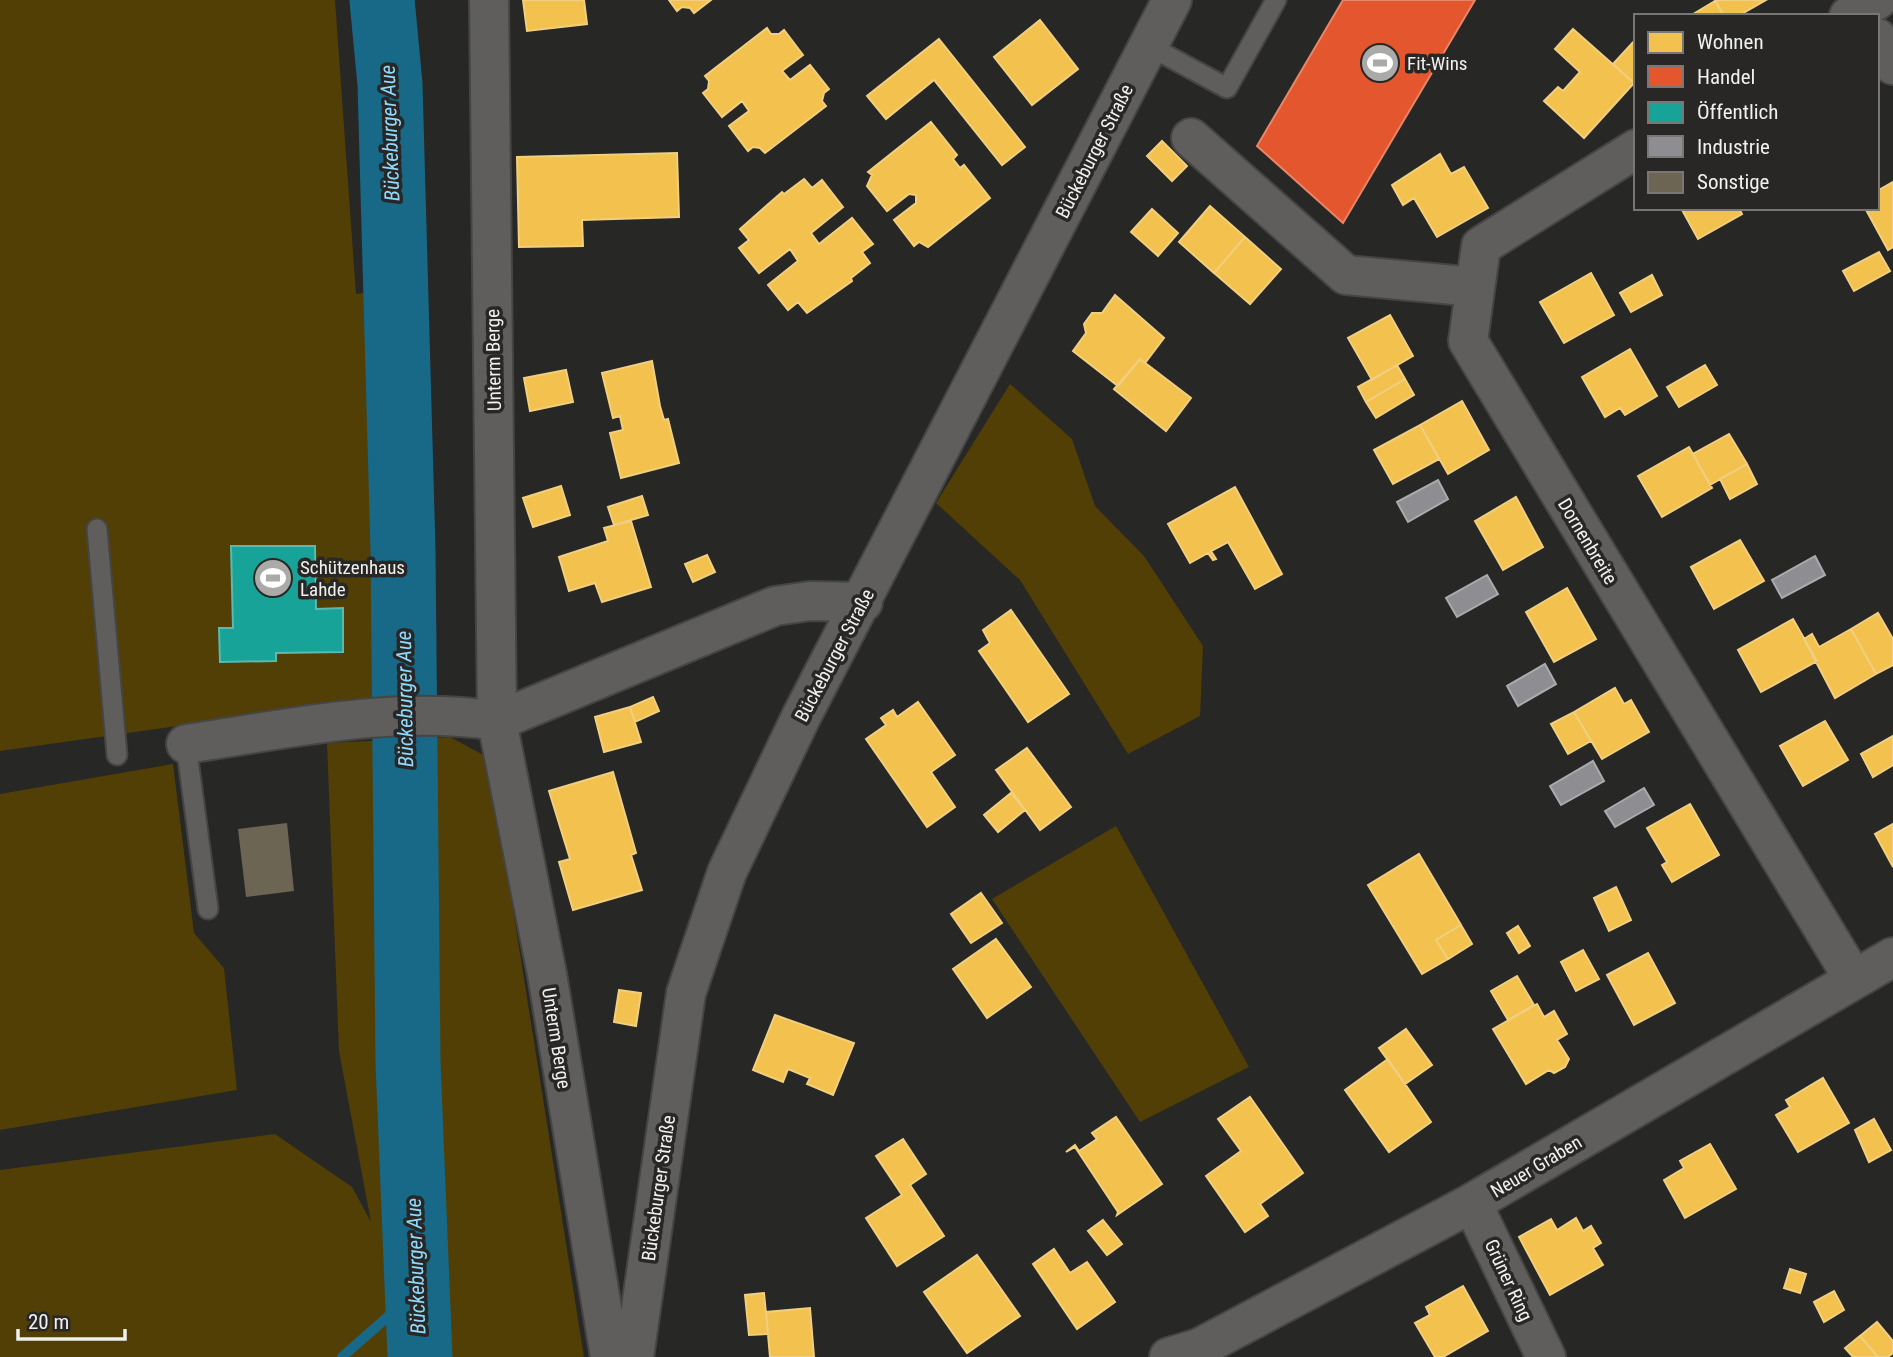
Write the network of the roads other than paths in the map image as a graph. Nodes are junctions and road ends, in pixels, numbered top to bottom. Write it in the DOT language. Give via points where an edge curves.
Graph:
graph roads {
  1 [pos="489,0"];
  2 [pos="1172,0"];
  3 [pos="1276,0"];
  4 [pos="1879,40"];
  5 [pos="1149,46"];
  6 [pos="1893,65"];
  7 [pos="1191,138"];
  8 [pos="1634,150"];
  9 [pos="1475,286"];
  10 [pos="97,529"];
  11 [pos="863,602"];
  12 [pos="480,718"];
  13 [pos="186,744"];
  14 [pos="117,755"];
  15 [pos="208,909"];
  16 [pos="1893,957"];
  17 [pos="1853,978"];
  18 [pos="1472,1203"];
  19 [pos="610,1357"];
  20 [pos="634,1357"];
  21 [pos="1169,1357"];
  22 [pos="1546,1357"];
  1 -- 12 [label="street, Unterm Berge"];
  2 -- 5 [label="street, Bückeburger Straße"];
  3 -- 5 [label="lane" via="1227,88"];
  4 -- 6 [label="street"];
  5 -- 11 [label="street, Bückeburger Straße"];
  7 -- 9 [label="street" via="1346,275"];
  8 -- 9 [label="street, Dornenbreite" via="1481,246"];
  9 -- 17 [label="street, Dornenbreite" via="1468,341"];
  10 -- 14 [label="lane"];
  11 -- 12 [label="street" via="775,606"];
  11 -- 20 [label="street, Bückeburger Straße" via="801,717 727,872 685,993"];
  12 -- 13 [label="street" via="358,718"];
  12 -- 19 [label="street, Unterm Berge" via="547,974"];
  13 -- 15 [label="lane"];
  16 -- 17 [label="street, Neuer Graben"];
  17 -- 18 [label="street, Neuer Graben"];
  18 -- 21 [label="street, Neuer Graben" via="1199,1348"];
  18 -- 22 [label="street, Grüner Ring"];
}
